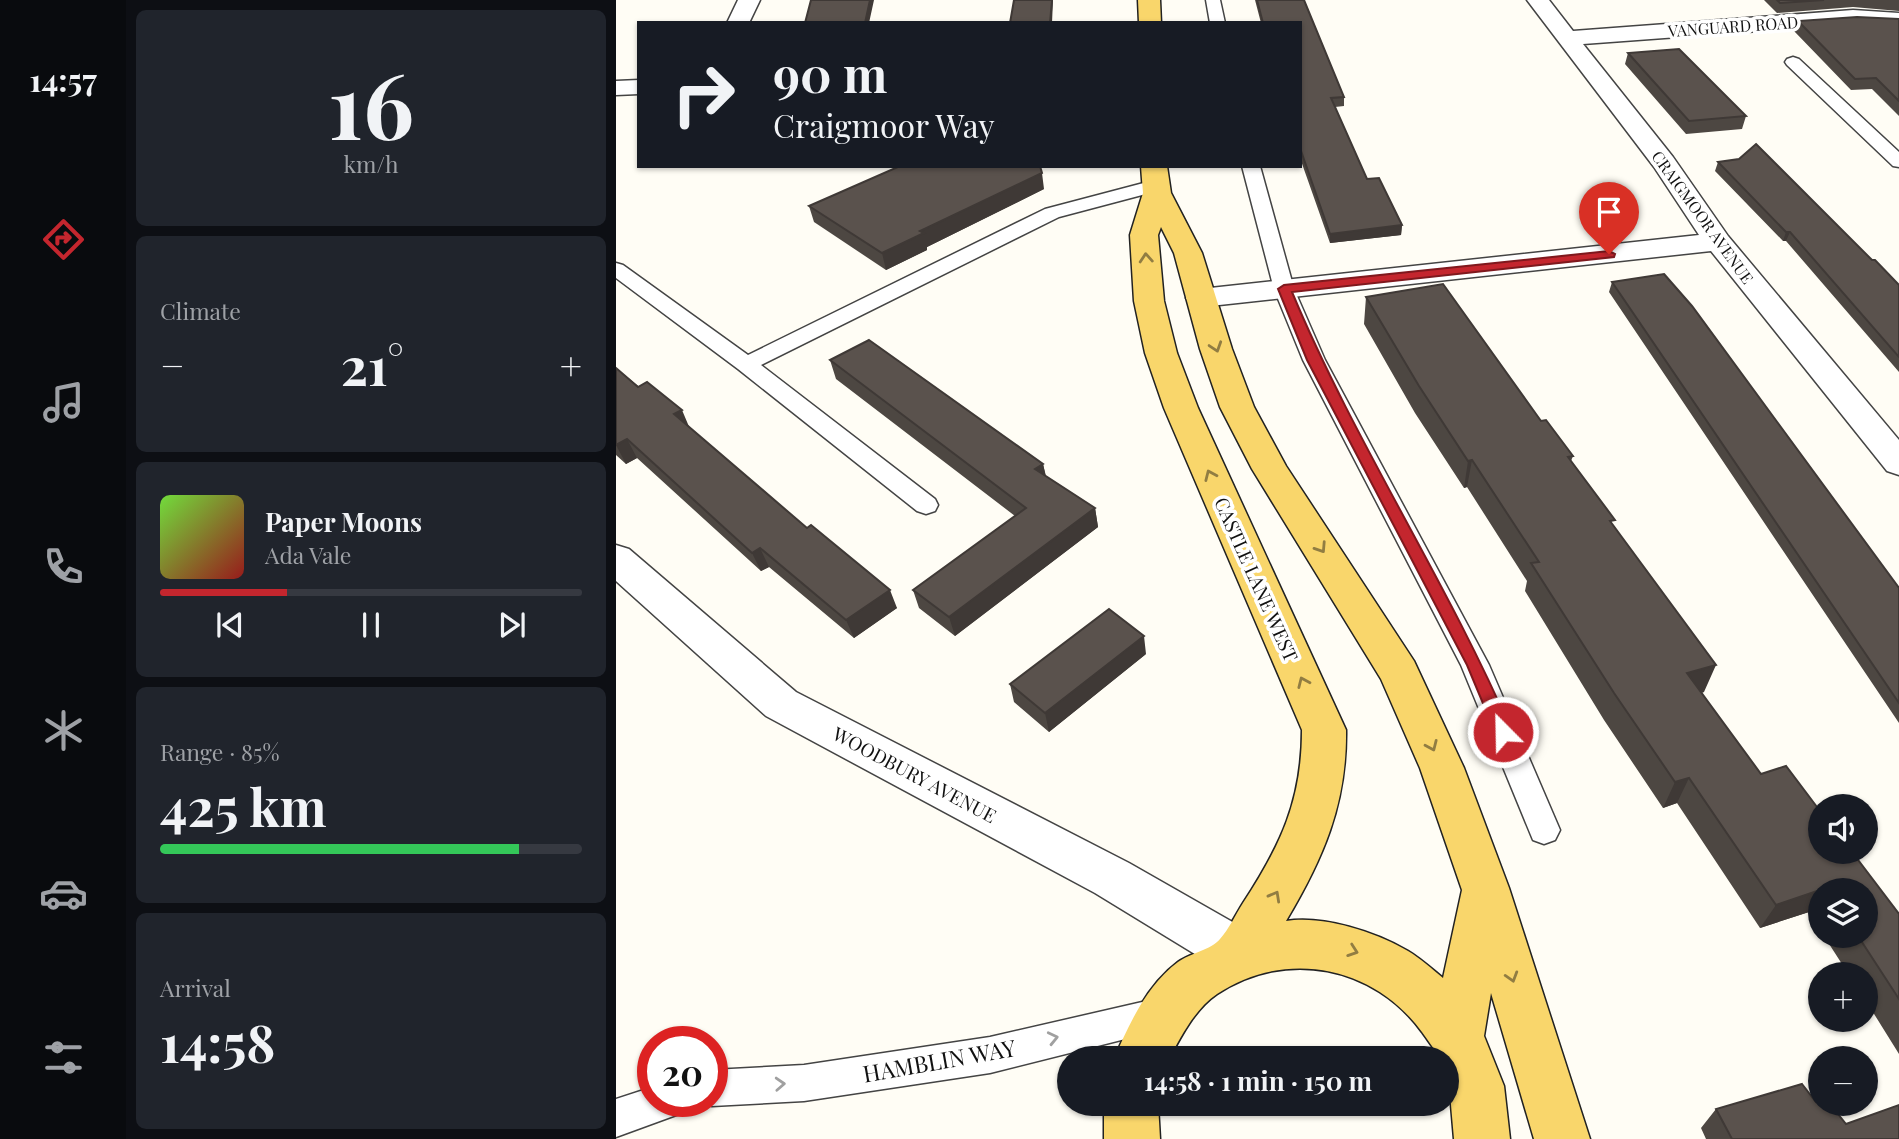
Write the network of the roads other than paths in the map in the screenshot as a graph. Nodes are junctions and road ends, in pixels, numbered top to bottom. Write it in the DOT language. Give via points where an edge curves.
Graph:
graph roads {
  1 [pos="748,0"];
  2 [pos="1149,0"];
  3 [pos="1213,0"];
  4 [pos="1538,0"];
  5 [pos="1899,20"];
  6 [pos="739,21"];
  7 [pos="1150,21"];
  8 [pos="1218,21"];
  9 [pos="1567,38"];
  10 [pos="1793,62"];
  11 [pos="637,87"];
  12 [pos="616,89"];
  13 [pos="1899,162"];
  14 [pos="1252,168"];
  15 [pos="1155,182"];
  16 [pos="1718,242"];
  17 [pos="616,269"];
  18 [pos="1284,289"];
  19 [pos="1201,298"];
  20 [pos="746,364"];
  21 [pos="1899,463"];
  22 [pos="926,505"];
  23 [pos="616,559"];
  24 [pos="1544,830"];
  25 [pos="1485,888"];
  26 [pos="1239,953"];
  27 [pos="1164,1014"];
  28 [pos="1458,1035"];
  29 [pos="1148,1046"];
  30 [pos="728,1087"];
  31 [pos="637,1111"];
  32 [pos="1131,1116"];
  33 [pos="616,1118"];
  34 [pos="1491,1130"];
  35 [pos="1132,1139"];
  36 [pos="1562,1139"];
  1 -- 6 [label="street"];
  2 -- 7 [label="main road"];
  3 -- 8 [label="lane"];
  4 -- 9 [label="street, CRAIGMOOR AVENUE"];
  5 -- 9 [label="street, VANGUARD ROAD" via="1853,17"];
  9 -- 16 [label="street, CRAIGMOOR AVENUE" via="1664,163"];
  10 -- 13 [label="lane"];
  11 -- 12 [label="street"];
  14 -- 18 [label="lane"];
  15 -- 19 [label="main road" via="1188,253"];
  15 -- 20 [label="lane" via="1052,213"];
  26 -- 15 [label="main road, CASTLE LANE WEST, one-way" via="1276,895 1310,825 1323,774 1324,730 1161,353 1149,301 1144,234"];
  16 -- 18 [label="street"];
  16 -- 21 [label="street, CRAIGMOOR AVENUE"];
  17 -- 20 [label="lane"];
  18 -- 19 [label="street"];
  18 -- 24 [label="lane" via="1314,360 1475,665"];
  19 -- 25 [label="main road, one-way" via="1237,407 1270,469 1399,673 1442,768"];
  20 -- 22 [label="lane"];
  23 -- 26 [label="street, WOODBURY AVENUE" via="781,704 1112,878"];
  25 -- 28 [label="main road"];
  25 -- 36 [label="main road, one-way"];
  26 -- 27 [label="main road" via="1197,978"];
  26 -- 28 [label="main road, one-way" via="1287,942 1336,945 1383,962 1425,993"];
  27 -- 29 [label="main road"];
  30 -- 27 [label="lane, HAMBLIN WAY, one-way" via="804,1083 990,1055"];
  28 -- 34 [label="main road" via="1475,1072"];
  31 -- 33 [label="lane"];
  32 -- 35 [label="main road"];
}
